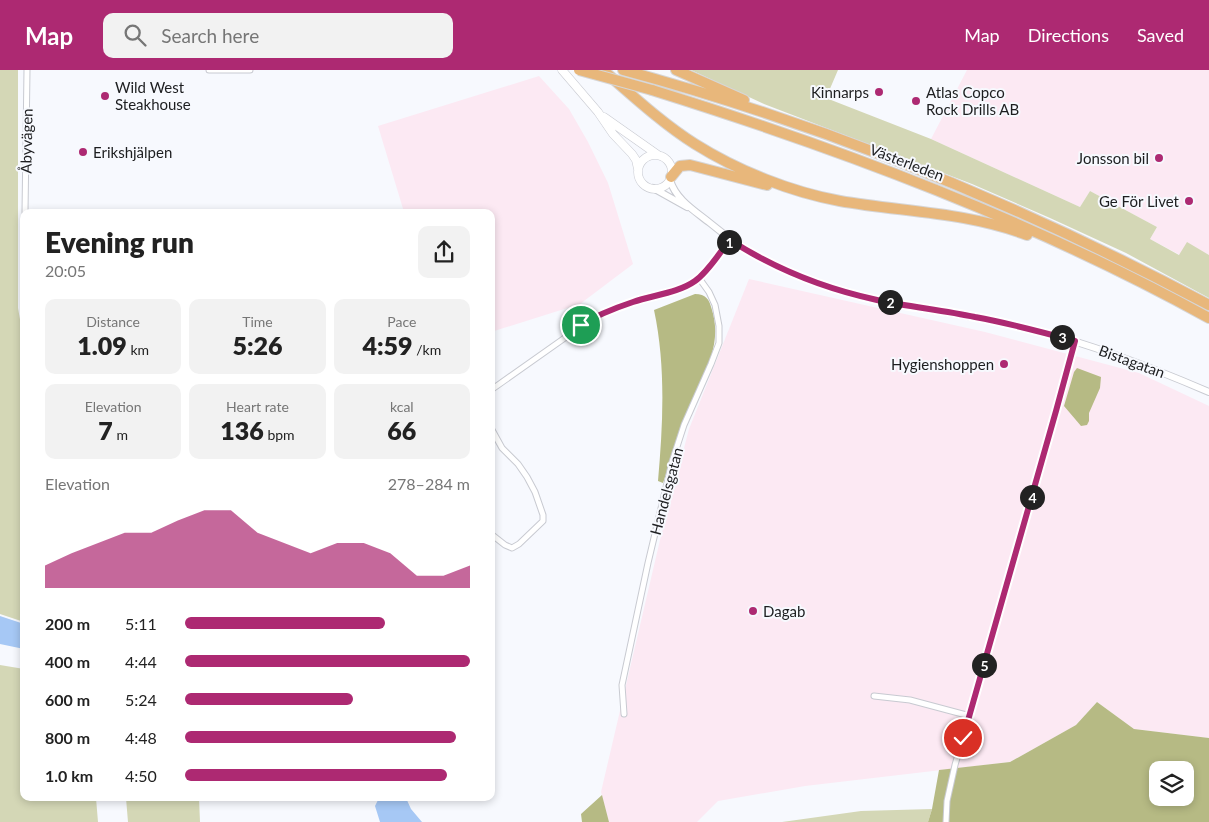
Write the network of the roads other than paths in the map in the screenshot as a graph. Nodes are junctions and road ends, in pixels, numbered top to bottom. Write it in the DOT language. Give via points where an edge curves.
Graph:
graph roads {
  1 [pos="28,70"];
  2 [pos="209,70"];
  3 [pos="250,70"];
  4 [pos="562,70"];
  5 [pos="579,70"];
  6 [pos="603,70"];
  7 [pos="623,70"];
  8 [pos="676,70"];
  9 [pos="755,110"];
  10 [pos="598,112"];
  11 [pos="660,156"];
  12 [pos="638,169"];
  13 [pos="671,178"];
  14 [pos="653,188"];
  15 [pos="813,194"];
  16 [pos="25,209"];
  17 [pos="690,209"];
  18 [pos="730,240"];
  19 [pos="1071,248"];
  20 [pos="699,278"];
  21 [pos="1209,305"];
  22 [pos="1209,318"];
  23 [pos="1075,341"];
  24 [pos="495,387"];
  25 [pos="1209,392"];
  26 [pos="495,435"];
  27 [pos="495,537"];
  28 [pos="874,696"];
  29 [pos="624,714"];
  30 [pos="970,716"];
  31 [pos="946,822"];
  1 -- 16 [label="street, Åbyvägen"];
  2 -- 3 [label="street"];
  4 -- 10 [label="main road"];
  5 -- 19 [label="highway, Västerleden, bridge" via="788,134 983,209"];
  6 -- 15 [label="highway" via="696,145 758,175"];
  7 -- 9 [label="highway, Västerleden"];
  8 -- 9 [label="highway" via="752,104"];
  9 -- 21 [label="highway, Västerleden" via="978,193 1102,249"];
  10 -- 11 [label="main road"];
  10 -- 12 [label="main road" via="632,154"];
  11 -- 12 [label="main road" via="645,158"];
  11 -- 13 [label="main road" via="672,168"];
  12 -- 14 [label="main road" via="642,183"];
  13 -- 14 [label="main road" via="664,186"];
  13 -- 15 [label="highway" via="680,166 690,165"];
  13 -- 17 [label="street, Bistagatan" via="674,191"];
  14 -- 17 [label="street, Bistagatan"];
  15 -- 19 [label="highway" via="869,206 960,216"];
  17 -- 18 [label="street, Bistagatan"];
  18 -- 20 [label="street"];
  18 -- 23 [label="street, Bistagatan" via="782,269 840,290"];
  19 -- 22 [label="highway, Västerleden"];
  20 -- 24 [label="street" via="688,285 593,318"];
  20 -- 29 [label="street, Handelsgatan" via="715,305 719,343 684,425 665,488 622,685"];
  23 -- 25 [label="street, Bistagatan"];
  23 -- 30 [label="street"];
  26 -- 27 [label="street" via="527,476 543,515 543,521 512,548"];
  28 -- 30 [label="street" via="910,700"];
  30 -- 31 [label="street" via="950,784"];
}
